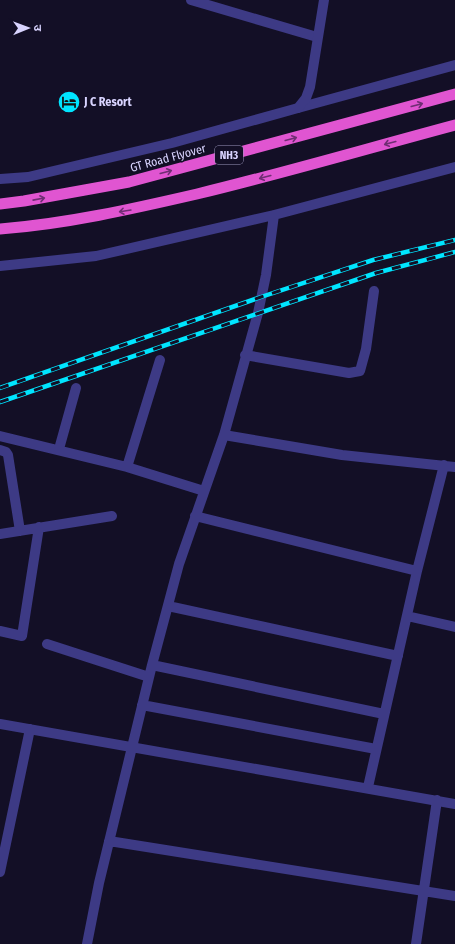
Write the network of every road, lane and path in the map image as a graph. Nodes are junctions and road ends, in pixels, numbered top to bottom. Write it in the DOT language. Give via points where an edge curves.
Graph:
graph roads {
  1 [pos="191,0"];
  2 [pos="324,0"];
  3 [pos="317,37"];
  4 [pos="455,65"];
  5 [pos="455,94"];
  6 [pos="298,108"];
  7 [pos="455,125"];
  8 [pos="455,167"];
  9 [pos="0,179"];
  10 [pos="0,204"];
  11 [pos="274,215"];
  12 [pos="0,229"];
  13 [pos="0,266"];
  14 [pos="374,291"];
  15 [pos="245,355"];
  16 [pos="160,360"];
  17 [pos="76,388"];
  18 [pos="224,435"];
  19 [pos="0,436"];
  20 [pos="59,449"];
  21 [pos="0,450"];
  22 [pos="444,465"];
  23 [pos="127,467"];
  24 [pos="455,467"];
  25 [pos="204,491"];
  26 [pos="112,516"];
  27 [pos="195,516"];
  28 [pos="39,527"];
  29 [pos="20,531"];
  30 [pos="0,534"];
  31 [pos="418,571"];
  32 [pos="168,606"];
  33 [pos="407,616"];
  34 [pos="455,628"];
  35 [pos="0,631"];
  36 [pos="47,644"];
  37 [pos="398,656"];
  38 [pos="152,665"];
  39 [pos="149,677"];
  40 [pos="142,705"];
  41 [pos="384,714"];
  42 [pos="0,724"];
  43 [pos="30,729"];
  44 [pos="133,748"];
  45 [pos="376,749"];
  46 [pos="368,787"];
  47 [pos="437,800"];
  48 [pos="455,804"];
  49 [pos="109,841"];
  50 [pos="2,852"];
  51 [pos="0,872"];
  52 [pos="423,890"];
  53 [pos="455,896"];
  54 [pos="87,944"];
  55 [pos="416,944"];
  1 -- 3 [label="street"];
  2 -- 3 [label="street"];
  3 -- 6 [label="street" via="310,87"];
  4 -- 6 [label="street"];
  10 -- 5 [label="highway, GT Road Flyover / NH3, one-way" via="129,182"];
  6 -- 9 [label="street" via="89,163 28,177"];
  7 -- 12 [label="highway, one-way" via="254,180 133,209 28,227"];
  8 -- 11 [label="street"];
  11 -- 13 [label="street" via="96,256"];
  11 -- 15 [label="street" via="266,275"];
  14 -- 15 [label="street" via="366,349 360,371 349,373"];
  15 -- 18 [label="street"];
  16 -- 23 [label="street"];
  17 -- 20 [label="street"];
  18 -- 22 [label="street" via="342,455"];
  18 -- 25 [label="street"];
  19 -- 20 [label="street"];
  20 -- 23 [label="street"];
  21 -- 29 [label="street" via="8,455"];
  22 -- 24 [label="street"];
  22 -- 31 [label="street"];
  23 -- 25 [label="street"];
  25 -- 27 [label="street"];
  26 -- 28 [label="street"];
  27 -- 31 [label="street"];
  27 -- 32 [label="street"];
  28 -- 29 [label="street"];
  28 -- 35 [label="street" via="22,636"];
  29 -- 30 [label="street"];
  31 -- 33 [label="street"];
  32 -- 37 [label="street"];
  32 -- 38 [label="street"];
  33 -- 34 [label="street"];
  33 -- 37 [label="street"];
  36 -- 39 [label="street"];
  37 -- 41 [label="street"];
  38 -- 39 [label="street"];
  38 -- 41 [label="street"];
  39 -- 40 [label="street"];
  40 -- 44 [label="street"];
  40 -- 45 [label="street"];
  41 -- 45 [label="street"];
  42 -- 43 [label="street"];
  43 -- 44 [label="street"];
  43 -- 50 [label="street"];
  44 -- 46 [label="street"];
  44 -- 49 [label="street"];
  45 -- 46 [label="street"];
  46 -- 47 [label="street"];
  47 -- 48 [label="street"];
  47 -- 52 [label="street"];
  49 -- 52 [label="street"];
  49 -- 54 [label="street"];
  50 -- 51 [label="street"];
  52 -- 53 [label="street"];
  52 -- 55 [label="street"];
}
